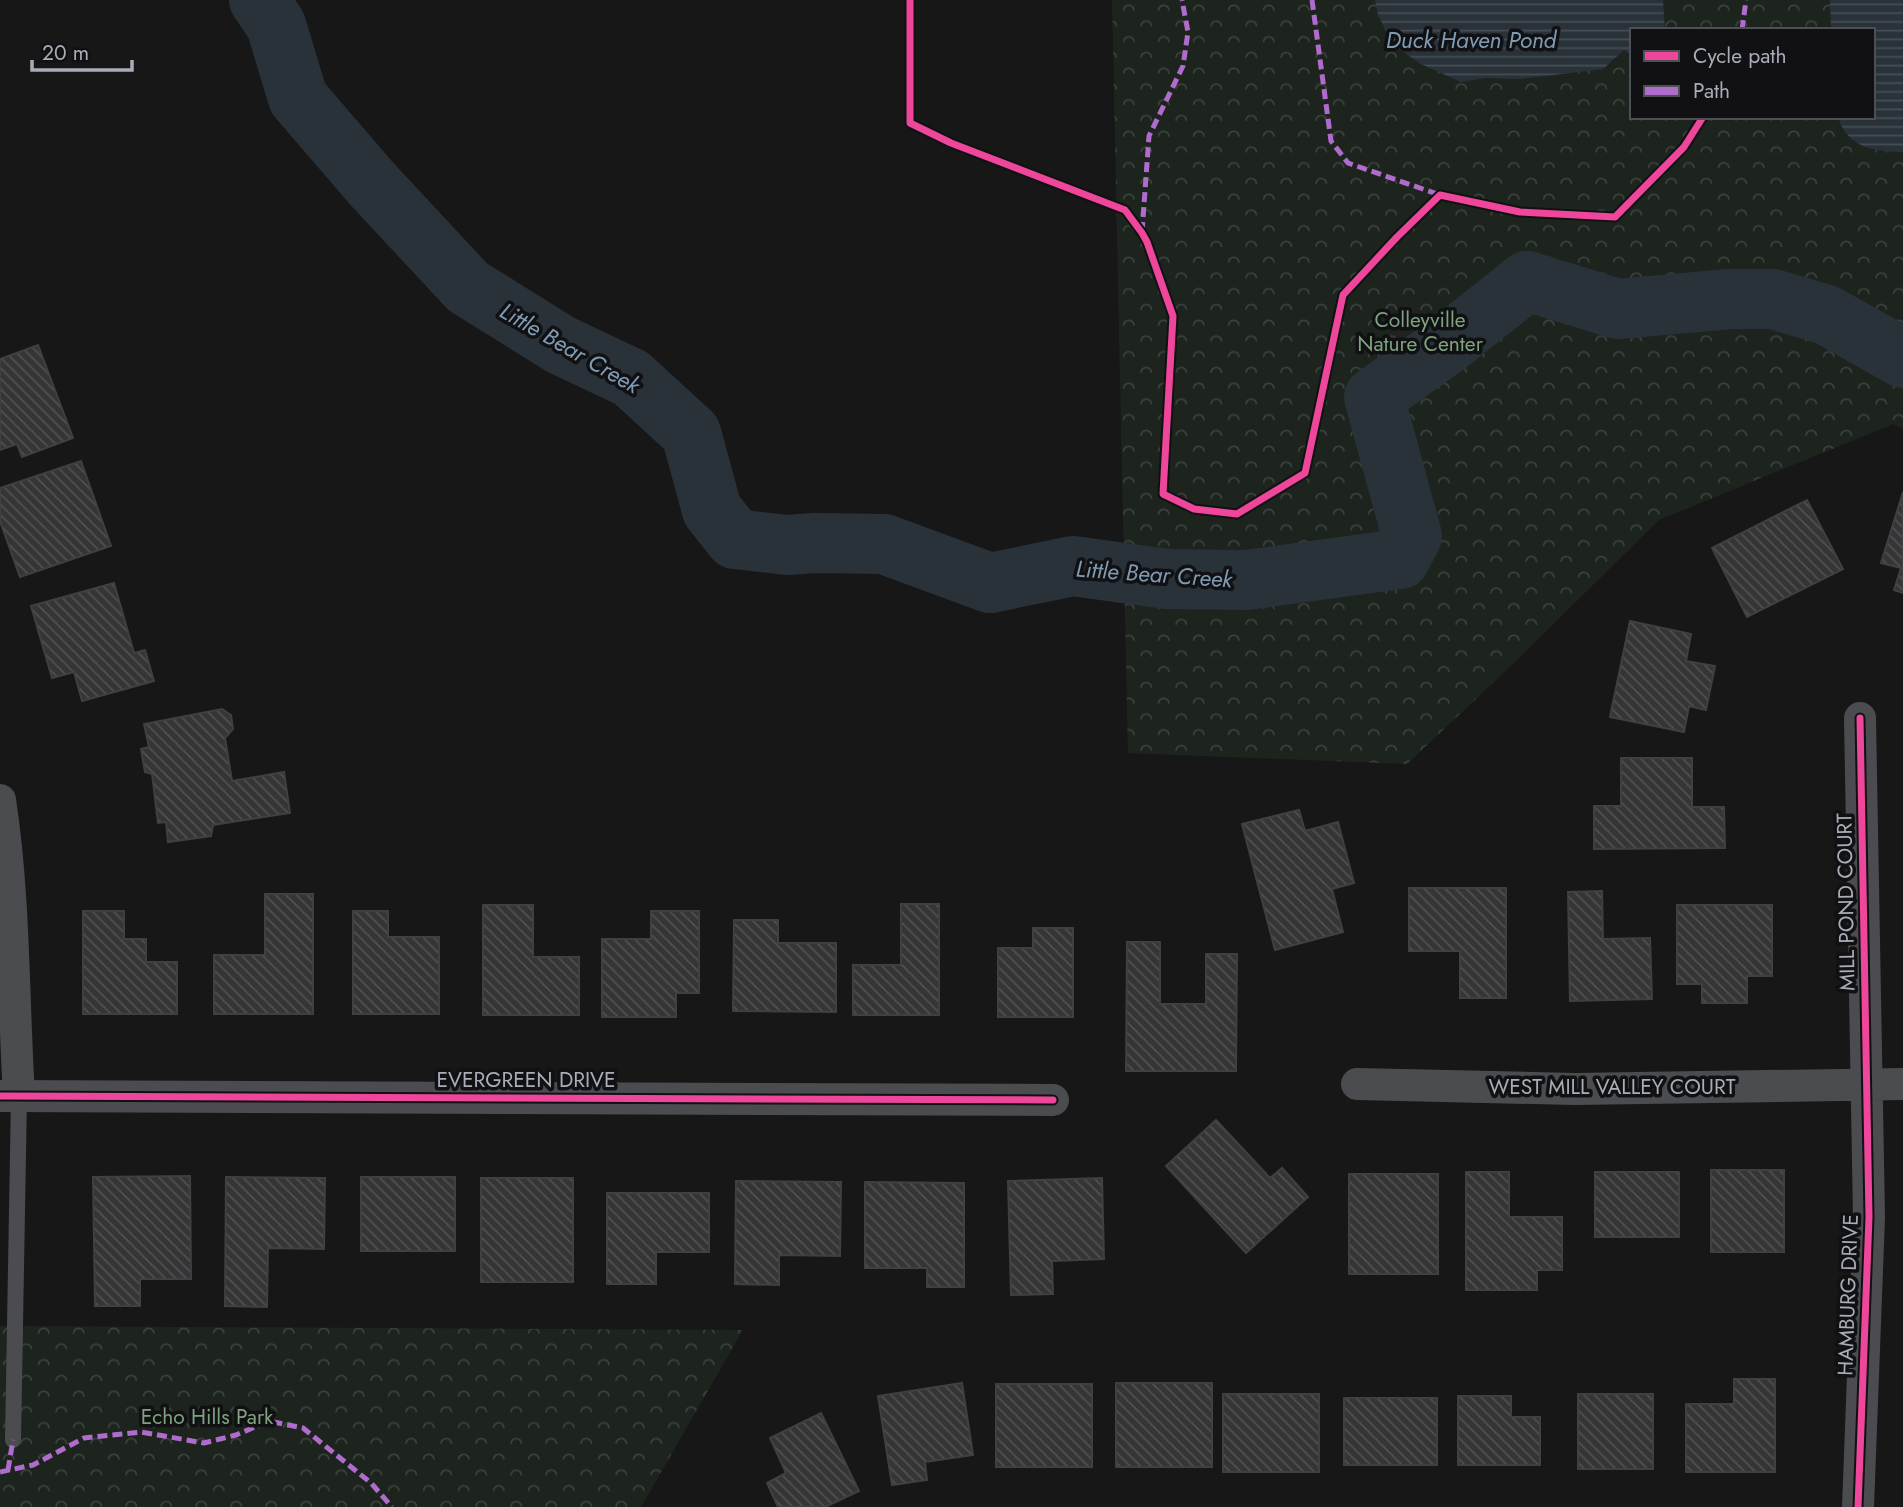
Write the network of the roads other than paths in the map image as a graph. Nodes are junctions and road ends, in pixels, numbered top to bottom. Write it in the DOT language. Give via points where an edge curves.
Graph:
graph roads {
  1 [pos="1860,719"];
  2 [pos="0,800"];
  3 [pos="1357,1084"];
  4 [pos="1867,1084"];
  5 [pos="1903,1084"];
  6 [pos="9,1096"];
  7 [pos="1053,1100"];
  8 [pos="13,1440"];
  9 [pos="1858,1507"];
  1 -- 4 [label="street, MILL POND COURT"];
  2 -- 6 [label="street" via="12,925"];
  3 -- 4 [label="street, WEST MILL VALLEY COURT" via="1575,1089"];
  4 -- 5 [label="street, WEST MILL VALLEY COURT"];
  4 -- 9 [label="street, HAMBURG DRIVE" via="1870,1217"];
  6 -- 7 [label="street, EVERGREEN DRIVE"];
  6 -- 8 [label="lane"];
}
